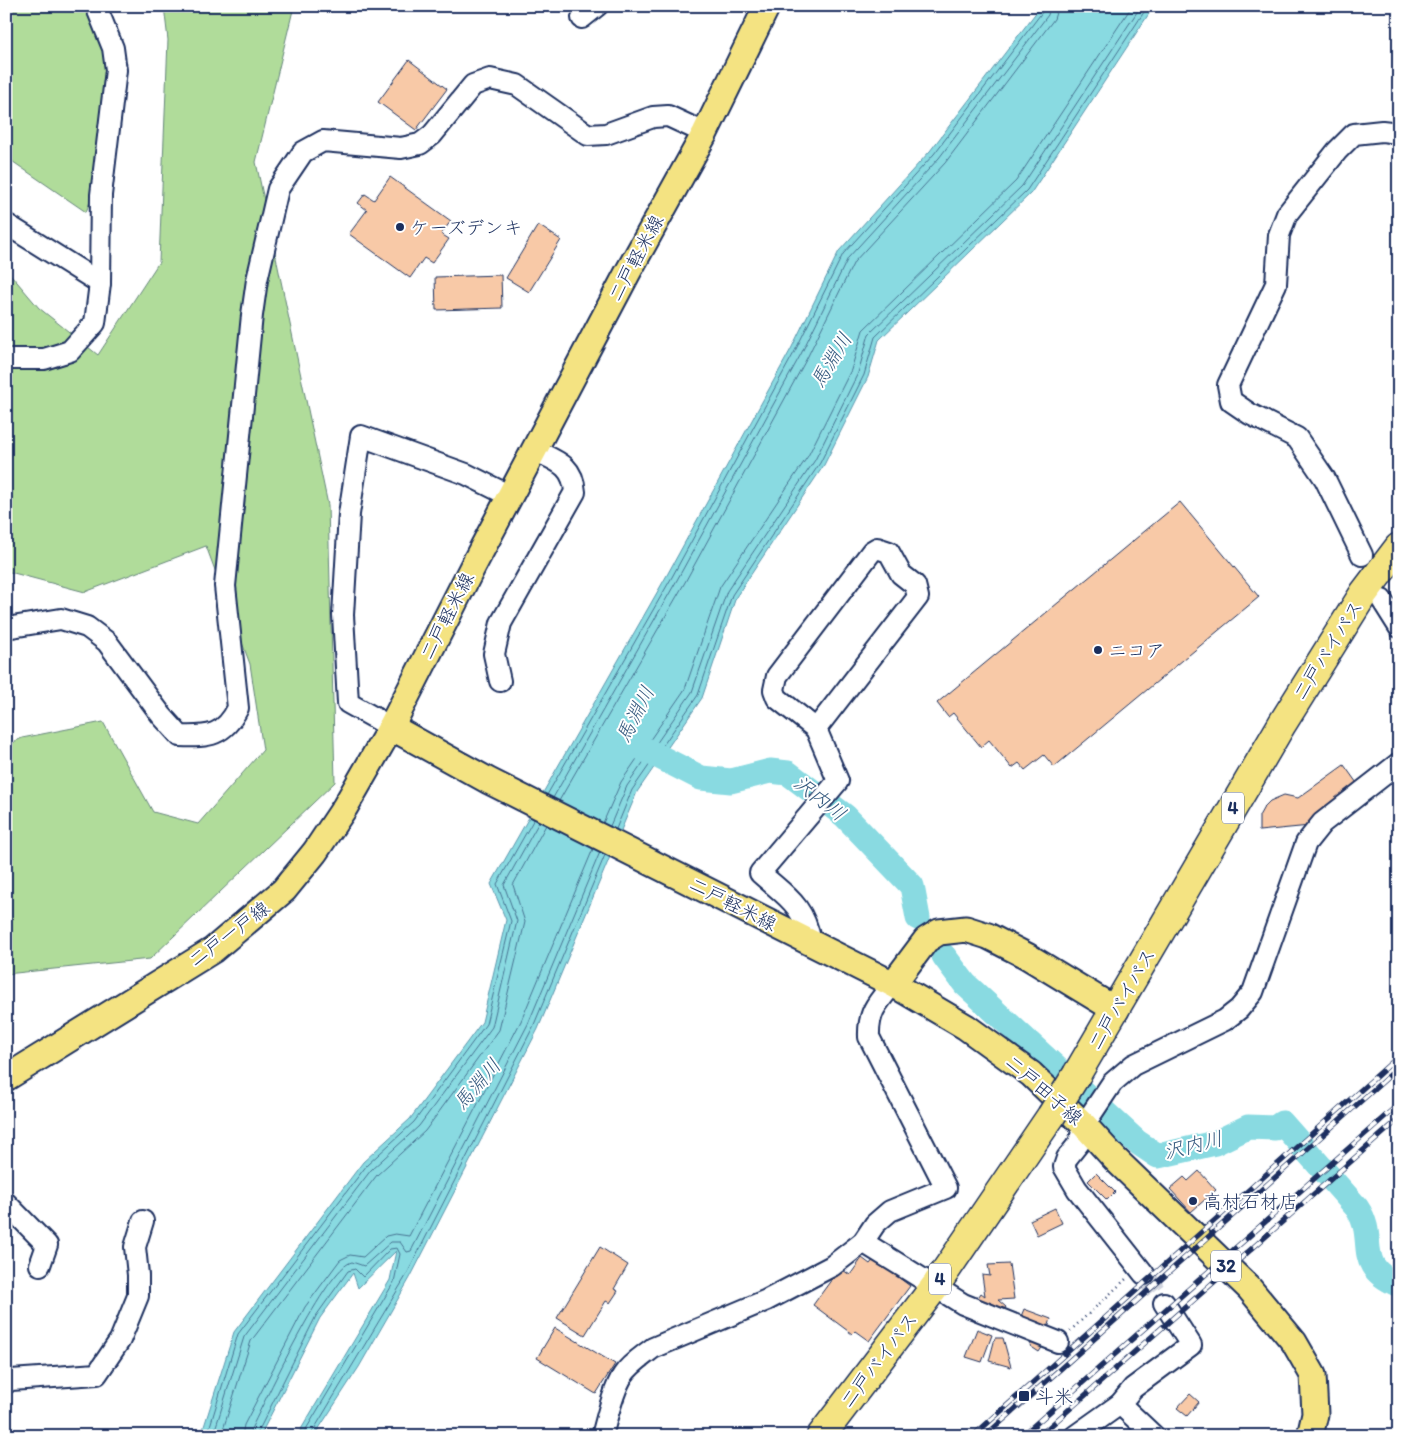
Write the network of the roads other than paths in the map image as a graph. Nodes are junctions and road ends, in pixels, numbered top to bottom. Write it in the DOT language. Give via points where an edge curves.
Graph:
graph roads {
  1 [pos="96,6"];
  2 [pos="767,6"];
  3 [pos="705,133"];
  4 [pos="1399,133"];
  5 [pos="6,224"];
  6 [pos="100,283"];
  7 [pos="6,359"];
  8 [pos="534,450"];
  9 [pos="510,496"];
  10 [pos="1399,547"];
  11 [pos="1362,555"];
  12 [pos="1382,600"];
  13 [pos="1399,627"];
  14 [pos="6,628"];
  15 [pos="500,681"];
  16 [pos="391,727"];
  17 [pos="816,729"];
  18 [pos="1399,763"];
  19 [pos="811,944"];
  20 [pos="893,984"];
  21 [pos="1116,1010"];
  22 [pos="6,1078"];
  23 [pos="1084,1124"];
  24 [pos="6,1203"];
  25 [pos="143,1221"];
  26 [pos="863,1242"];
  27 [pos="40,1265"];
  28 [pos="1141,1270"];
  29 [pos="936,1285"];
  30 [pos="1164,1302"];
  31 [pos="1058,1342"];
  32 [pos="6,1383"];
  33 [pos="1120,1404"];
  34 [pos="602,1436"];
  35 [pos="821,1436"];
  36 [pos="1075,1436"];
  37 [pos="1154,1436"];
  38 [pos="1310,1436"];
  1 -- 6 [label="street" via="113,48 116,70 101,195"];
  2 -- 3 [label="main road, 二戸軽米線"];
  3 -- 8 [label="main road, 二戸軽米線"];
  3 -- 14 [label="street" via="668,116 653,117 606,134 588,135 517,85 490,79 473,85 432,135 420,144 400,148 323,141 303,152 278,189 252,315 225,586 238,708 230,725 206,737 180,736 107,642 87,627 61,619"];
  4 -- 11 [label="street" via="1354,134 1287,214 1279,235 1276,284 1228,385 1231,400 1250,414 1297,438 1325,479"];
  5 -- 6 [label="street"];
  6 -- 7 [label="street" via="95,323 70,351 44,359"];
  8 -- 9 [label="main road, 二戸軽米線"];
  8 -- 15 [label="street" via="564,465 574,481 575,492 501,622 494,654"];
  9 -- 16 [label="main road, 二戸軽米線"];
  9 -- 16 [label="street" via="466,474 361,436 349,514 344,615 348,703"];
  10 -- 21 [label="highway, 二戸バイパス / 4" via="1364,593 1282,724"];
  12 -- 13 [label="street"];
  16 -- 19 [label="main road, 二戸軽米線" via="489,781"];
  16 -- 22 [label="main road, 二戸一戸線" via="345,807 284,890 213,950"];
  17 -- 17 [label="street" via="918,597 915,585 901,574 889,552 877,548 872,551 777,676 774,690 777,698"];
  17 -- 19 [label="street" via="838,781 760,873 796,905 807,923"];
  18 -- 23 [label="street" via="1322,823 1306,843 1262,970 1252,992 1239,1009 1226,1020 1122,1073"];
  19 -- 20 [label="main road, 二戸軽米線"];
  20 -- 21 [label="main road" via="926,940 940,932 966,929 988,936 1027,956"];
  20 -- 23 [label="main road, 二戸田子線 / 32" via="966,1028 1031,1074"];
  20 -- 26 [label="street" via="874,1006 868,1024 869,1037 946,1188 890,1211 875,1224"];
  21 -- 29 [label="highway, 二戸バイパス / 4, bridge" via="1050,1116"];
  23 -- 28 [label="street" via="1079,1144 1066,1158 1064,1167 1077,1189"];
  23 -- 38 [label="main road, 二戸田子線 / 32" via="1115,1159 1249,1288 1294,1342 1313,1375 1315,1414"];
  24 -- 27 [label="street" via="47,1245"];
  25 -- 32 [label="street" via="135,1247 138,1296 120,1340 97,1374 10,1380"];
  26 -- 29 [label="street"];
  26 -- 34 [label="street" via="832,1266 767,1300 653,1348 640,1357 623,1375"];
  29 -- 31 [label="street" via="963,1304"];
  29 -- 35 [label="highway, 二戸バイパス / 4"];
  30 -- 33 [label="street" via="1191,1345 1133,1388"];
  33 -- 36 [label="street"];
  33 -- 37 [label="street"];
}
